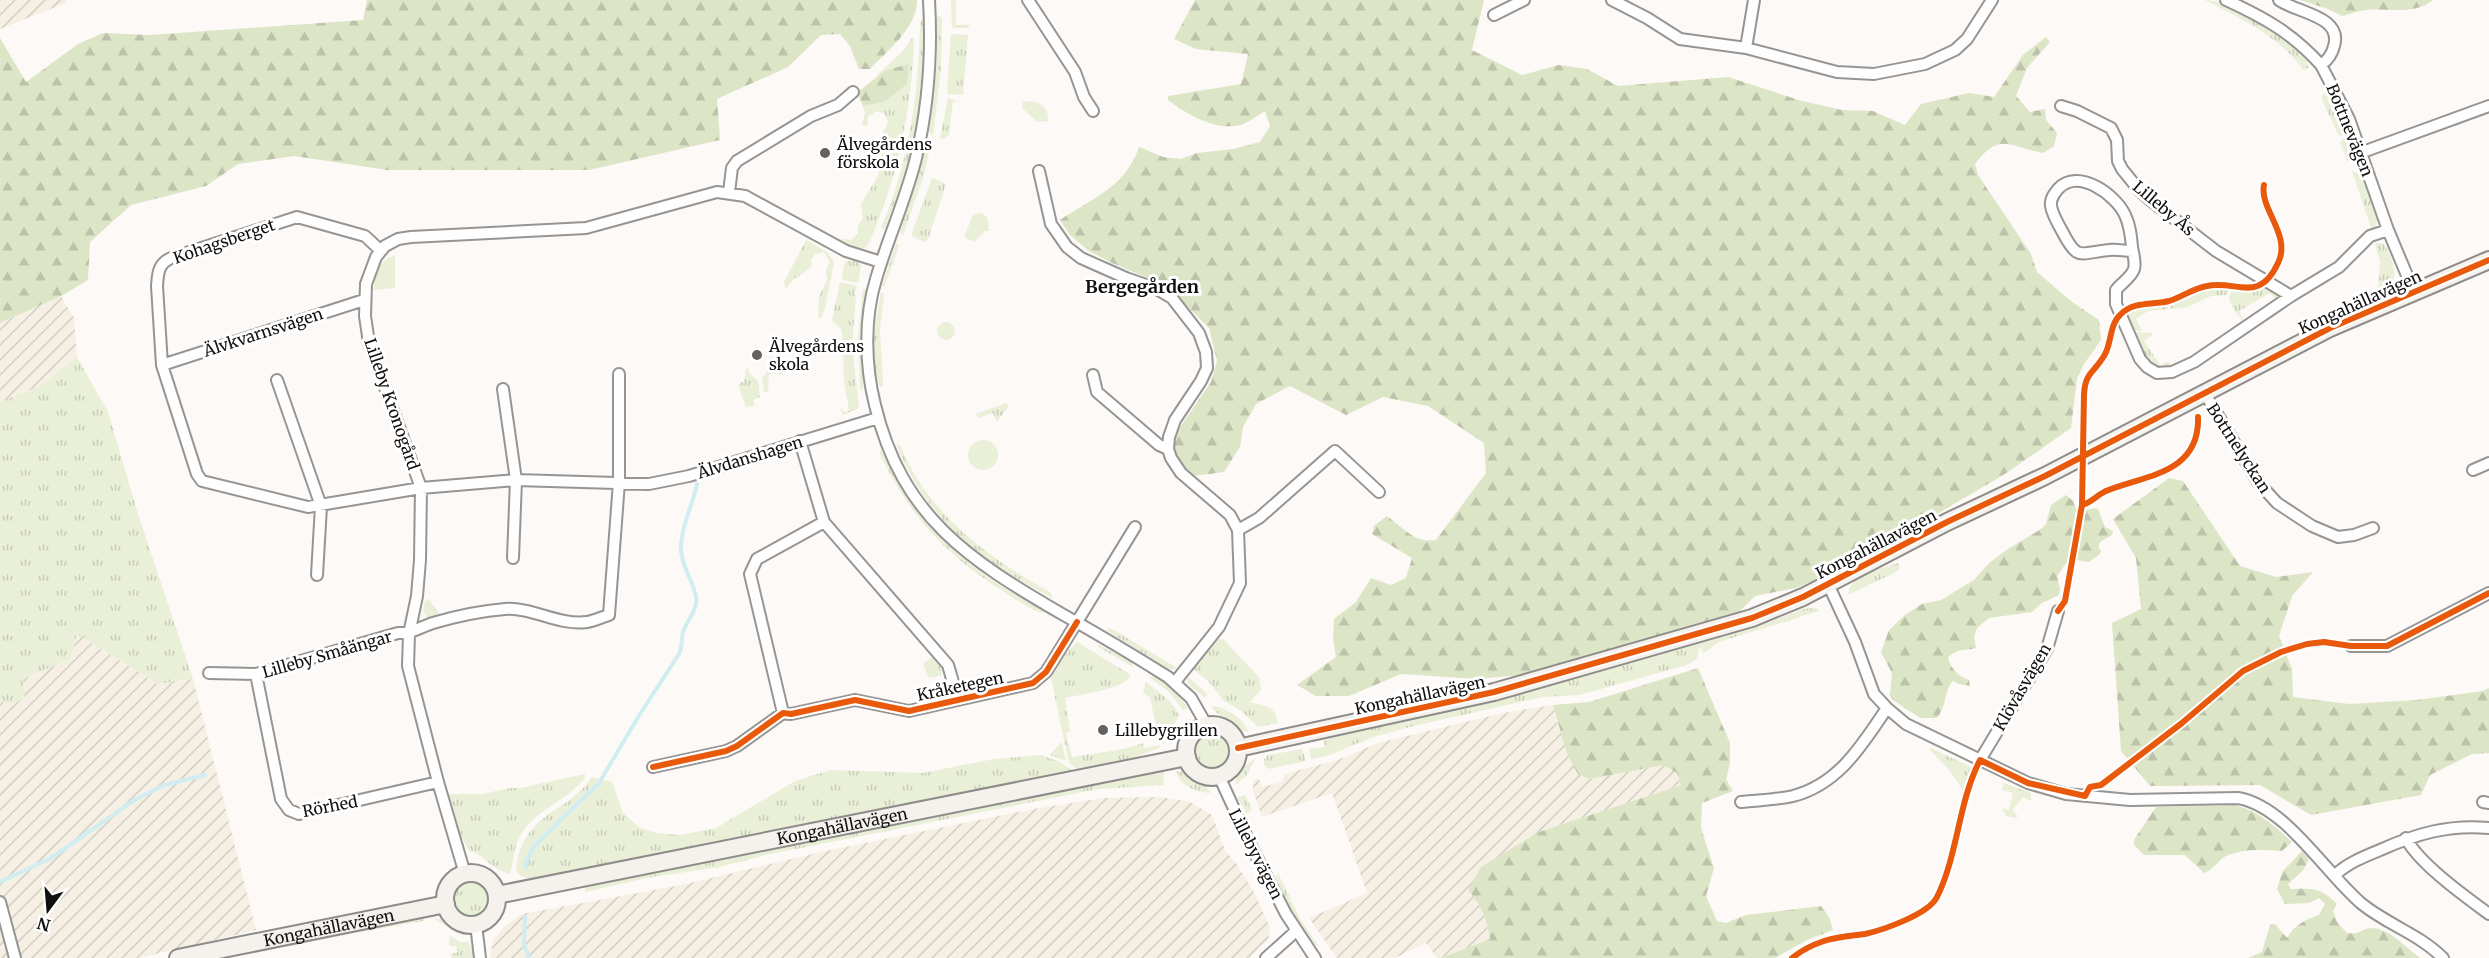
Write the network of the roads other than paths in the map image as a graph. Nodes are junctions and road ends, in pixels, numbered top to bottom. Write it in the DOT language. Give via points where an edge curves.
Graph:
graph roads {
  1 [pos="929,0"];
  2 [pos="1028,0"];
  3 [pos="1524,0"];
  4 [pos="1612,0"];
  5 [pos="1754,0"];
  6 [pos="1992,0"];
  7 [pos="2226,0"];
  8 [pos="2279,0"];
  9 [pos="1494,15"];
  10 [pos="1746,48"];
  11 [pos="2321,65"];
  12 [pos="853,92"];
  13 [pos="2061,105"];
  14 [pos="2489,106"];
  15 [pos="1093,111"];
  16 [pos="2360,153"];
  17 [pos="1039,171"];
  18 [pos="729,192"];
  19 [pos="2388,230"];
  20 [pos="380,250"];
  21 [pos="2132,250"];
  22 [pos="881,262"];
  23 [pos="2488,263"];
  24 [pos="2414,292"];
  25 [pos="2291,296"];
  26 [pos="364,300"];
  27 [pos="162,365"];
  28 [pos="619,374"];
  29 [pos="1093,375"];
  30 [pos="277,380"];
  31 [pos="503,389"];
  32 [pos="2204,392"];
  33 [pos="878,418"];
  34 [pos="800,441"];
  35 [pos="1168,449"];
  36 [pos="2489,463"];
  37 [pos="2472,470"];
  38 [pos="516,480"];
  39 [pos="619,482"];
  40 [pos="421,488"];
  41 [pos="1379,492"];
  42 [pos="321,506"];
  43 [pos="824,522"];
  44 [pos="1135,526"];
  45 [pos="2373,528"];
  46 [pos="1238,530"];
  47 [pos="513,558"];
  48 [pos="316,575"];
  49 [pos="1828,584"];
  50 [pos="2489,592"];
  51 [pos="2058,611"];
  52 [pos="1077,622"];
  53 [pos="409,633"];
  54 [pos="2351,646"];
  55 [pos="209,673"];
  56 [pos="256,674"];
  57 [pos="1174,682"];
  58 [pos="958,699"];
  59 [pos="1887,708"];
  60 [pos="783,713"];
  61 [pos="1207,726"];
  62 [pos="1238,748"];
  63 [pos="1187,758"];
  64 [pos="1980,760"];
  65 [pos="653,767"];
  66 [pos="1219,776"];
  67 [pos="438,782"];
  68 [pos="1741,802"];
  69 [pos="2489,828"];
  70 [pos="2406,838"];
  71 [pos="465,874"];
  72 [pos="2335,875"];
  73 [pos="497,895"];
  74 [pos="0,902"];
  75 [pos="446,904"];
  76 [pos="2489,914"];
  77 [pos="476,924"];
  78 [pos="1296,931"];
  79 [pos="15,958"];
  80 [pos="178,958"];
  81 [pos="480,958"];
  82 [pos="1266,958"];
  83 [pos="1315,958"];
  84 [pos="2443,958"];
  1 -- 22 [label="street" via="920,139"];
  2 -- 15 [label="street" via="1076,72"];
  3 -- 9 [label="street"];
  4 -- 10 [label="street" via="1680,39"];
  5 -- 10 [label="street"];
  6 -- 10 [label="street" via="1968,39 1955,50 1925,64 1874,75 1837,72"];
  7 -- 11 [label="street" via="2289,33"];
  8 -- 11 [label="street, Bottnevägen" via="2333,28 2332,54"];
  11 -- 16 [label="street, Bottnevägen" via="2349,119"];
  12 -- 18 [label="street" via="838,105 811,116 737,161 729,178"];
  13 -- 25 [label="street, Lilleby Ås" via="2111,128 2122,169 2150,200 2216,251"];
  14 -- 16 [label="street"];
  16 -- 19 [label="street, Bottnevägen"];
  17 -- 35 [label="street" via="1051,224 1066,247 1081,258 1172,298 1199,333 1207,368 1175,420"];
  18 -- 20 [label="street" via="586,228 411,237 398,239"];
  18 -- 22 [label="street" via="746,196 846,250"];
  19 -- 24 [label="street, Bottnevägen"];
  19 -- 25 [label="street, Lilleby Ås" via="2370,236 2339,267"];
  20 -- 26 [label="street, Lilleby Kronogård" via="369,271"];
  20 -- 27 [label="street, Kohagsberget" via="365,236 297,217 169,259 159,267 157,277"];
  21 -- 21 [label="street, Lilleby Ås" via="2126,216 2111,197 2094,186 2082,182 2064,184 2051,198 2050,206 2067,241 2078,253"];
  21 -- 25 [label="street, Lilleby Ås" via="2134,271 2119,286 2115,299 2140,359 2157,373 2172,372 2194,362"];
  22 -- 33 [label="street" via="872,295 868,348"];
  23 -- 24 [label="street, Kongahällavägen"];
  24 -- 32 [label="street, Kongahällavägen" via="2330,328"];
  26 -- 27 [label="street, Älvkvarnsvägen"];
  26 -- 40 [label="street, Lilleby Kronogård" via="369,343"];
  27 -- 42 [label="street, Älvdanshagen" via="202,481 298,506"];
  28 -- 39 [label="street"];
  29 -- 35 [label="street" via="1097,392"];
  30 -- 42 [label="street"];
  31 -- 38 [label="street"];
  32 -- 45 [label="street, Bottnelyckan" via="2258,482 2277,503 2312,526 2338,537 2354,536"];
  32 -- 49 [label="street, Kongahällavägen"];
  33 -- 34 [label="street, Älvdanshagen"];
  33 -- 52 [label="street" via="910,489 941,529 991,572"];
  34 -- 39 [label="street, Älvdanshagen" via="689,476 649,484"];
  34 -- 43 [label="street, Kråketegen"];
  35 -- 46 [label="street" via="1181,473 1230,515"];
  36 -- 37 [label="street"];
  38 -- 39 [label="street, Älvdanshagen"];
  38 -- 40 [label="street, Älvdanshagen"];
  38 -- 47 [label="street"];
  39 -- 53 [label="street, Lilleby Småängar" via="609,615 586,622 565,621 508,609 465,614"];
  40 -- 42 [label="street, Älvdanshagen"];
  40 -- 53 [label="street, Lilleby Kronogård" via="420,560"];
  41 -- 46 [label="street" via="1335,451 1259,518"];
  42 -- 48 [label="street"];
  43 -- 58 [label="street, Kråketegen" via="948,665"];
  43 -- 60 [label="street" via="757,560 750,574"];
  44 -- 52 [label="street, Kråketegen"];
  46 -- 57 [label="street" via="1240,583 1219,627"];
  49 -- 59 [label="street" via="1874,694"];
  49 -- 62 [label="street, Kongahällavägen" via="1752,618 1553,676 1449,703"];
  50 -- 54 [label="street" via="2386,646"];
  51 -- 64 [label="street, Klövåsvägen" via="2047,649"];
  52 -- 57 [label="street"];
  52 -- 58 [label="street, Kråketegen" via="1046,672 1034,683"];
  53 -- 56 [label="street, Lilleby Småängar"];
  53 -- 67 [label="street, Lilleby Kronogård" via="408,666"];
  55 -- 56 [label="street, Lilleby Småängar"];
  56 -- 67 [label="street, Rörhed" via="281,799 289,810 299,814"];
  57 -- 61 [label="street" via="1191,698"];
  58 -- 60 [label="street, Kråketegen" via="909,711 855,700"];
  59 -- 64 [label="street" via="1906,724"];
  59 -- 68 [label="street" via="1857,754 1840,772 1793,796"];
  60 -- 65 [label="street, Kråketegen" via="737,747"];
  61 -- 62 [label="street" via="1225,728 1234,736"];
  61 -- 63 [label="street" via="1190,738"];
  62 -- 66 [label="street" via="1234,766"];
  63 -- 66 [label="street" via="1199,773"];
  63 -- 73 [label="street, Kongahällavägen"];
  64 -- 72 [label="street" via="2028,783 2076,795 2130,800 2250,800 2276,816"];
  66 -- 78 [label="street, Lillebyvägen"];
  67 -- 71 [label="street, Lilleby Kronogård"];
  69 -- 70 [label="street" via="2440,829"];
  70 -- 72 [label="street" via="2346,865"];
  70 -- 76 [label="street" via="2427,864"];
  71 -- 73 [label="street" via="486,877"];
  71 -- 75 [label="street" via="450,885"];
  72 -- 84 [label="street" via="2365,907 2419,938"];
  73 -- 77 [label="street" via="493,914"];
  74 -- 79 [label="street"];
  75 -- 77 [label="street" via="457,920"];
  75 -- 80 [label="street, Kongahällavägen"];
  77 -- 81 [label="street"];
  78 -- 82 [label="street"];
  78 -- 83 [label="street, Lillebyvägen"];
}
